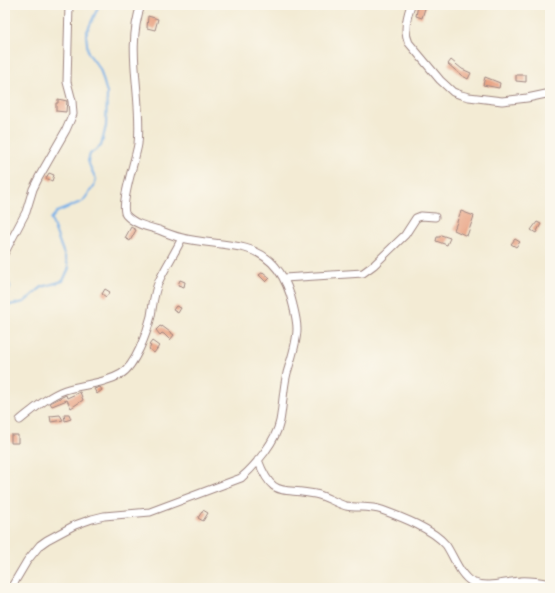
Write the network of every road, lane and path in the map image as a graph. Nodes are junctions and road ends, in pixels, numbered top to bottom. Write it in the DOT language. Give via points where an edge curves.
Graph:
graph roads {
  1 [pos="69,5"];
  2 [pos="141,5"];
  3 [pos="411,5"];
  4 [pos="546,94"];
  5 [pos="435,217"];
  6 [pos="182,238"];
  7 [pos="5,252"];
  8 [pos="284,278"];
  9 [pos="20,420"];
  10 [pos="258,460"];
  11 [pos="550,584"];
  12 [pos="11,588"];
  1 -- 7 [label="street" via="67,82 73,114 33,189 26,212"];
  2 -- 6 [label="street" via="136,25 134,65 138,144 124,206 125,213 134,222"];
  3 -- 4 [label="street" via="406,38 453,92 469,97 502,101"];
  5 -- 8 [label="street" via="416,218 405,235 362,273"];
  6 -- 8 [label="street" via="245,248 259,253 269,259"];
  6 -- 9 [label="street" via="159,281 148,326 137,354 127,370 112,379 54,395"];
  8 -- 10 [label="street" via="296,316 297,329 279,423"];
  10 -- 11 [label="street" via="267,480 281,490 314,494 345,506 376,508 419,526 445,544 470,581 485,585 524,581"];
  10 -- 12 [label="street" via="241,478 234,481 150,512 92,519 47,540 34,551"];
}
